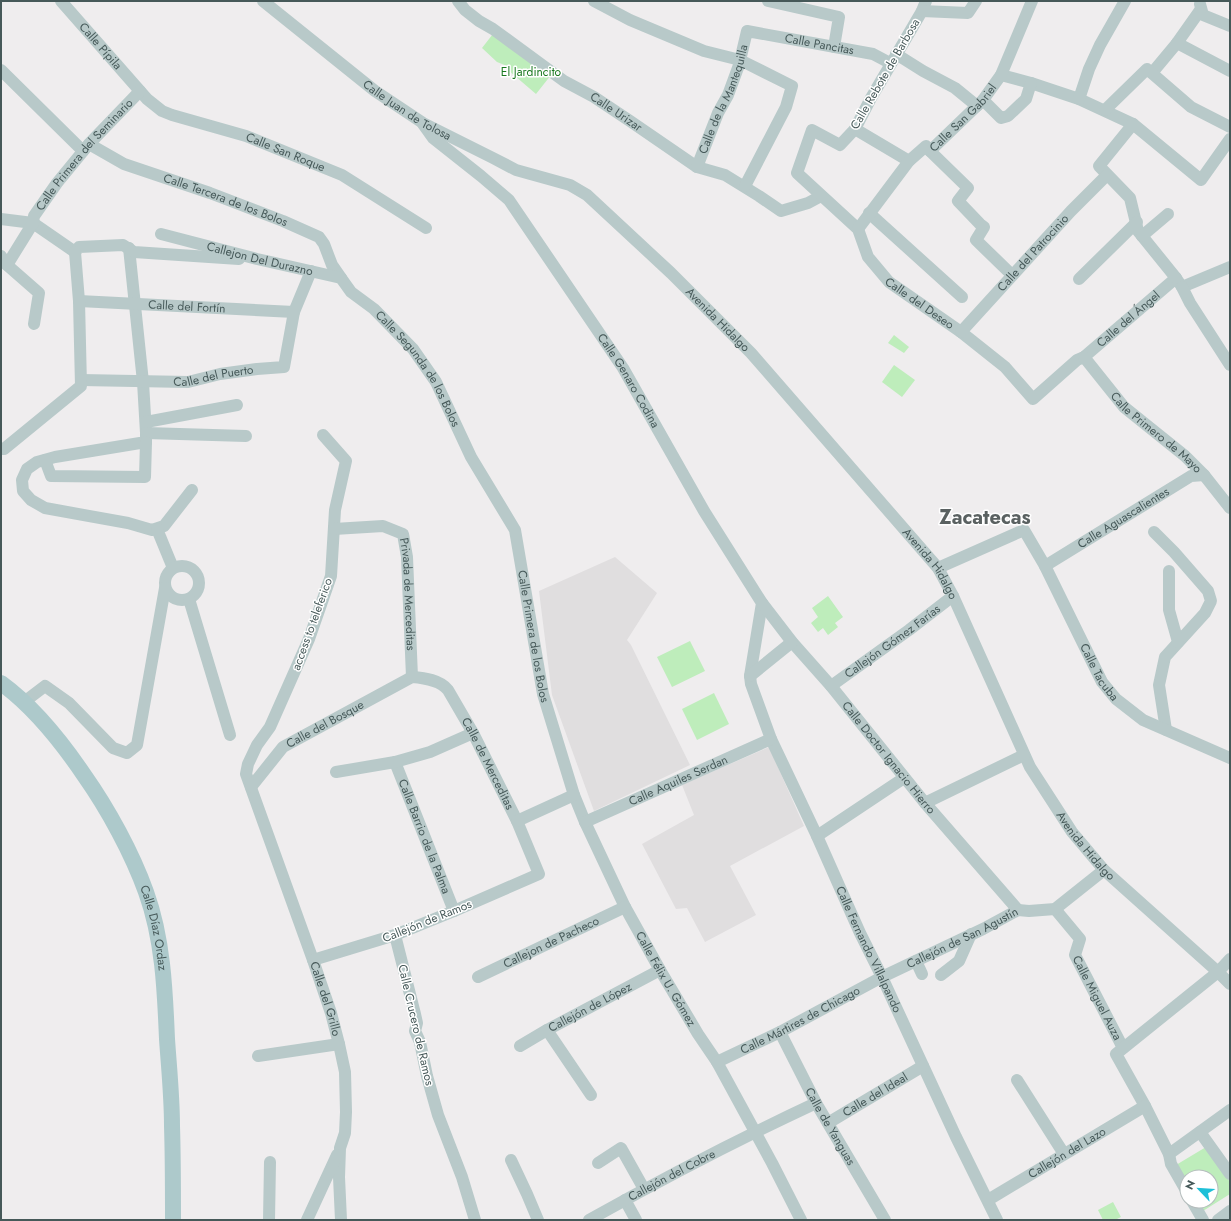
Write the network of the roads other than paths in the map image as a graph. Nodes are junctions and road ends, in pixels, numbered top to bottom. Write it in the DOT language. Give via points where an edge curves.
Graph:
graph roads {
  1 [pos="61,1"];
  2 [pos="263,1"];
  3 [pos="458,1"];
  4 [pos="594,1"];
  5 [pos="768,1"];
  6 [pos="976,1"];
  7 [pos="1032,1"];
  8 [pos="1122,2"];
  9 [pos="1200,5"];
  10 [pos="924,6"];
  11 [pos="1230,26"];
  12 [pos="747,31"];
  13 [pos="1177,43"];
  14 [pos="834,47"];
  15 [pos="893,59"];
  16 [pos="740,60"];
  17 [pos="1,70"];
  18 [pos="1230,70"];
  19 [pos="1152,73"];
  20 [pos="1001,75"];
  21 [pos="1031,83"];
  22 [pos="140,91"];
  23 [pos="1079,99"];
  24 [pos="980,103"];
  25 [pos="1105,110"];
  26 [pos="423,122"];
  27 [pos="1133,124"];
  28 [pos="1230,127"];
  29 [pos="855,129"];
  30 [pos="1230,139"];
  31 [pos="840,145"];
  32 [pos="86,147"];
  33 [pos="930,151"];
  34 [pos="909,161"];
  35 [pos="697,166"];
  36 [pos="1107,175"];
  37 [pos="570,185"];
  38 [pos="744,186"];
  39 [pos="822,196"];
  40 [pos="869,213"];
  41 [pos="1168,214"];
  42 [pos="3,220"];
  43 [pos="33,222"];
  44 [pos="1137,222"];
  45 [pos="426,228"];
  46 [pos="858,229"];
  47 [pos="162,234"];
  48 [pos="1142,236"];
  49 [pos="129,248"];
  50 [pos="75,252"];
  51 [pos="256,259"];
  52 [pos="4,260"];
  53 [pos="1230,267"];
  54 [pos="311,271"];
  55 [pos="1012,276"];
  56 [pos="341,278"];
  57 [pos="1079,279"];
  58 [pos="1179,283"];
  59 [pos="962,297"];
  60 [pos="79,301"];
  61 [pos="135,304"];
  62 [pos="294,312"];
  63 [pos="34,324"];
  64 [pos="961,332"];
  65 [pos="1084,357"];
  66 [pos="1228,359"];
  67 [pos="81,380"];
  68 [pos="143,382"];
  69 [pos="1033,399"];
  70 [pos="238,405"];
  71 [pos="146,432"];
  72 [pos="323,435"];
  73 [pos="246,436"];
  74 [pos="2,451"];
  75 [pos="471,456"];
  76 [pos="45,460"];
  77 [pos="1204,475"];
  78 [pos="192,490"];
  79 [pos="1230,508"];
  80 [pos="158,528"];
  81 [pos="334,529"];
  82 [pos="1154,532"];
  83 [pos="1045,566"];
  84 [pos="173,568"];
  85 [pos="938,568"];
  86 [pos="1169,570"];
  87 [pos="165,588"];
  88 [pos="953,596"];
  89 [pos="189,599"];
  90 [pos="762,603"];
  91 [pos="792,642"];
  92 [pos="1178,642"];
  93 [pos="750,676"];
  94 [pos="412,677"];
  95 [pos="1,683"];
  96 [pos="831,686"];
  97 [pos="24,702"];
  98 [pos="1166,730"];
  99 [pos="473,733"];
  100 [pos="230,735"];
  101 [pos="771,739"];
  102 [pos="1024,755"];
  103 [pos="1230,758"];
  104 [pos="395,762"];
  105 [pos="336,772"];
  106 [pos="904,778"];
  107 [pos="251,787"];
  108 [pos="574,795"];
  109 [pos="925,803"];
  110 [pos="518,821"];
  111 [pos="585,822"];
  112 [pos="817,836"];
  113 [pos="1104,870"];
  114 [pos="539,874"];
  115 [pos="625,907"];
  116 [pos="1055,909"];
  117 [pos="1018,910"];
  118 [pos="454,911"];
  119 [pos="971,934"];
  120 [pos="395,935"];
  121 [pos="1230,959"];
  122 [pos="313,960"];
  123 [pos="916,961"];
  124 [pos="660,970"];
  125 [pos="1218,972"];
  126 [pos="922,974"];
  127 [pos="941,975"];
  128 [pos="478,977"];
  129 [pos="882,977"];
  130 [pos="1230,984"];
  131 [pos="547,1030"];
  132 [pos="780,1032"];
  133 [pos="339,1044"];
  134 [pos="520,1046"];
  135 [pos="1120,1051"];
  136 [pos="258,1056"];
  137 [pos="717,1062"];
  138 [pos="923,1066"];
  139 [pos="1017,1080"];
  140 [pos="591,1095"];
  141 [pos="816,1103"];
  142 [pos="1145,1106"];
  143 [pos="1230,1110"];
  144 [pos="828,1123"];
  145 [pos="755,1131"];
  146 [pos="1200,1132"];
  147 [pos="340,1148"];
  148 [pos="1064,1154"];
  149 [pos="1169,1154"];
  150 [pos="512,1160"];
  151 [pos="270,1162"];
  152 [pos="598,1163"];
  153 [pos="1230,1174"];
  154 [pos="1179,1178"];
  155 [pos="644,1189"];
  156 [pos="625,1200"];
  157 [pos="988,1200"];
  158 [pos="1197,1209"];
  159 [pos="1230,1211"];
  160 [pos="173,1220"];
  161 [pos="269,1220"];
  162 [pos="307,1220"];
  163 [pos="341,1220"];
  164 [pos="475,1220"];
  165 [pos="538,1220"];
  166 [pos="590,1220"];
  167 [pos="636,1220"];
  168 [pos="801,1220"];
  169 [pos="885,1220"];
  170 [pos="997,1220"];
  171 [pos="1203,1220"];
  172 [pos="1218,1220"];
  1 -- 22 [label="street, Calle Pípila"];
  2 -- 26 [label="street, Calle Juan de Tolosa" via="375,91"];
  3 -- 35 [label="street, Calle Urizar" via="479,21 564,81 594,97"];
  4 -- 16 [label="street" via="630,20 697,48"];
  5 -- 14 [label="street" via="838,17"];
  6 -- 10 [label="street" via="968,13"];
  7 -- 20 [label="street, Calle San Gabriel"];
  8 -- 23 [label="street" via="1092,63"];
  9 -- 11 [label="street" via="1203,15"];
  9 -- 13 [label="street"];
  10 -- 15 [label="street, Calle Rebote de Barbosa"];
  12 -- 14 [label="street, Calle Pancitas"];
  12 -- 16 [label="street, Calle de la Mantequilla"];
  13 -- 18 [label="street"];
  13 -- 19 [label="street"];
  14 -- 15 [label="street, Calle Pancitas"];
  15 -- 24 [label="street, Calle Pancitas" via="923,71"];
  15 -- 29 [label="street, Calle Rebote de Barbosa"];
  16 -- 35 [label="street, Calle de la Mantequilla" via="728,95"];
  16 -- 38 [label="street" via="792,86 786,107"];
  17 -- 32 [label="street, Calle Tercera de los Bolos"];
  19 -- 25 [label="street" via="1147,69"];
  19 -- 28 [label="street" via="1190,106"];
  20 -- 21 [label="street"];
  20 -- 24 [label="street, Calle San Gabriel"];
  21 -- 23 [label="street"];
  21 -- 24 [label="street, Calle Pancitas" via="1026,99 1008,116 1001,118"];
  22 -- 32 [label="street, Calle Primera del Seminario"];
  22 -- 45 [label="street, Calle San Roque" via="162,111 246,136 342,175"];
  23 -- 25 [label="street"];
  24 -- 33 [label="street, Calle San Gabriel"];
  25 -- 27 [label="street"];
  26 -- 37 [label="street, Calle Juan de Tolosa" via="516,170"];
  26 -- 90 [label="street, Calle Genaro Codina" via="433,138 508,200 623,368 704,511"];
  27 -- 30 [label="street" via="1201,180"];
  27 -- 36 [label="street" via="1098,166"];
  29 -- 31 [label="street, Calle Rebote de Barbosa"];
  29 -- 34 [label="street"];
  31 -- 39 [label="street, Calle del Deseo" via="812,130 797,173"];
  32 -- 43 [label="street, Calle Primera del Seminario" via="57,183 34,216"];
  32 -- 56 [label="street, Calle Tercera de los Bolos" via="124,164 210,193 319,237"];
  33 -- 34 [label="street, Calle San Gabriel" via="926,146"];
  33 -- 55 [label="street" via="968,188 958,201 984,227 976,240"];
  34 -- 40 [label="street, Calle San Gabriel"];
  35 -- 38 [label="street, Calle Urizar" via="726,175"];
  36 -- 44 [label="street" via="1130,198"];
  36 -- 55 [label="street, Calle del Patrocinio"];
  37 -- 85 [label="street, Avenida Hidalgo" via="587,195 671,273 751,353"];
  38 -- 39 [label="street, Calle Urizar" via="781,211"];
  39 -- 46 [label="street, Calle del Deseo"];
  40 -- 46 [label="street, Calle San Gabriel"];
  40 -- 59 [label="street"];
  41 -- 48 [label="street"];
  42 -- 43 [label="street"];
  43 -- 50 [label="street"];
  43 -- 52 [label="street, Calle Primera del Seminario"];
  44 -- 48 [label="street" via="1138,231"];
  44 -- 57 [label="street"];
  46 -- 64 [label="street, Calle del Deseo" via="868,257 889,282"];
  47 -- 51 [label="street, Callejon Del Durazno"];
  48 -- 58 [label="street"];
  49 -- 50 [label="street" via="123,245 79,247"];
  49 -- 51 [label="street" via="134,252 233,260"];
  49 -- 61 [label="street"];
  50 -- 60 [label="street"];
  51 -- 54 [label="street, Callejon Del Durazno"];
  52 -- 63 [label="street" via="39,293"];
  53 -- 58 [label="street, Calle del Ángel"];
  54 -- 56 [label="street, Callejon Del Durazno"];
  54 -- 62 [label="street"];
  55 -- 64 [label="street, Calle del Patrocinio"];
  56 -- 75 [label="street, Calle Segunda de los Bolos" via="351,292 374,309 413,349 436,382"];
  58 -- 65 [label="street, Calle del Ángel"];
  58 -- 66 [label="street"];
  60 -- 61 [label="street, Calle del Fortín"];
  60 -- 67 [label="street"];
  61 -- 62 [label="street, Calle del Fortín"];
  61 -- 68 [label="street"];
  62 -- 68 [label="street, Calle del Puerto" via="284,367 220,374 188,382"];
  64 -- 69 [label="street, Calle del Deseo" via="1005,367"];
  65 -- 69 [label="street, Calle del Ángel" via="1077,360"];
  65 -- 77 [label="street, Calle Primero de Mayo" via="1124,407 1185,456"];
  67 -- 68 [label="street, Calle del Puerto"];
  67 -- 74 [label="street" via="81,386"];
  68 -- 71 [label="street"];
  70 -- 71 [label="street"];
  71 -- 73 [label="street"];
  71 -- 76 [label="street"];
  71 -- 76 [label="street" via="145,476 51,476"];
  72 -- 81 [label="street, access to teleferico" via="346,461 335,510"];
  75 -- 108 [label="street, Calle Primera de los Bolos" via="515,530 543,694"];
  76 -- 80 [label="street" via="27,469 22,480 23,491 31,500 45,508 128,523 152,530"];
  77 -- 79 [label="street, Calle Primero de Mayo"];
  77 -- 83 [label="street, Calle Aguascalientes" via="1191,476"];
  78 -- 80 [label="street" via="164,526"];
  80 -- 84 [label="street"];
  81 -- 94 [label="street, Privada de Merceditas" via="383,526 403,534 407,557"];
  81 -- 107 [label="street, access to teleferico" via="331,576 309,638 282,700 270,727 248,764 246,774"];
  82 -- 92 [label="street" via="1208,591 1211,601 1205,613"];
  83 -- 85 [label="street, Calle Tacuba" via="1024,530"];
  83 -- 98 [label="street, Calle Tacuba" via="1102,682 1116,699 1143,720"];
  84 -- 87 [label="street" via="166,576"];
  84 -- 89 [label="street" via="189,567 197,575 200,585 198,591"];
  85 -- 88 [label="street, Avenida Hidalgo"];
  86 -- 92 [label="street" via="1169,610"];
  87 -- 89 [label="street" via="172,598 184,601"];
  87 -- 97 [label="street" via="137,745 127,753 114,748 69,703 45,686"];
  88 -- 96 [label="street, Callejón Gómez Farías"];
  88 -- 102 [label="street, Avenida Hidalgo"];
  89 -- 100 [label="street"];
  90 -- 91 [label="street, Calle Doctor Ignacio Hierro"];
  90 -- 93 [label="street"];
  91 -- 93 [label="street"];
  91 -- 96 [label="street, Calle Doctor Ignacio Hierro"];
  92 -- 98 [label="street" via="1164,657 1159,685"];
  93 -- 101 [label="street, Calle Fernando Villalpando"];
  94 -- 99 [label="street, Calle de Merceditas" via="425,678 444,686"];
  94 -- 107 [label="street, Calle del Bosque" via="283,747"];
  95 -- 97 [label="main road, Calle Díaz Ordaz"];
  96 -- 106 [label="street, Calle Doctor Ignacio Hierro"];
  97 -- 160 [label="main road, Calle Díaz Ordaz" via="70,753 105,807 146,892 153,916 162,959 165,1001 172,1126"];
  98 -- 103 [label="street, Calle Tacuba"];
  99 -- 104 [label="street" via="430,752"];
  99 -- 110 [label="street, Calle de Merceditas"];
  101 -- 111 [label="street, Calle Aquiles Serdan"];
  101 -- 112 [label="street, Calle Fernando Villalpando"];
  102 -- 109 [label="street"];
  102 -- 113 [label="street, Avenida Hidalgo" via="1072,832"];
  104 -- 105 [label="street"];
  104 -- 118 [label="street, Calle Barrio de la Palma"];
  106 -- 109 [label="street, Calle Doctor Ignacio Hierro"];
  106 -- 112 [label="street"];
  107 -- 122 [label="street, Calle del Grillo"];
  108 -- 110 [label="street"];
  108 -- 111 [label="street, Calle Primera de los Bolos"];
  109 -- 117 [label="street, Calle Doctor Ignacio Hierro"];
  110 -- 114 [label="street, Calle de Merceditas"];
  111 -- 115 [label="street, Calle Félix U. Gómez"];
  112 -- 129 [label="street, Calle Fernando Villalpando"];
  113 -- 116 [label="street"];
  113 -- 125 [label="street, Avenida Hidalgo"];
  114 -- 118 [label="street, Callejón de Ramos"];
  115 -- 124 [label="street, Calle Félix U. Gómez"];
  115 -- 128 [label="street, Callejon de Pacheco"];
  116 -- 117 [label="street, Callejón de San Agustín"];
  116 -- 135 [label="street, Calle Miguel Auza" via="1080,939 1075,955"];
  117 -- 119 [label="street, Callejón de San Agustín"];
  118 -- 120 [label="street, Callejón de Ramos"];
  119 -- 123 [label="street, Callejón de San Agustín"];
  119 -- 127 [label="street" via="959,961"];
  120 -- 122 [label="street, Callejón de Ramos"];
  120 -- 164 [label="street, Calle Crucero de Ramos" via="409,987 417,1023 415,1031 427,1076"];
  121 -- 125 [label="street"];
  122 -- 133 [label="street, Calle del Grillo"];
  123 -- 126 [label="street"];
  123 -- 129 [label="street, Callejón de San Agustín"];
  124 -- 131 [label="street, Callejón de López"];
  124 -- 137 [label="street, Calle Félix U. Gómez"];
  125 -- 130 [label="street, Avenida Hidalgo"];
  125 -- 135 [label="street"];
  129 -- 132 [label="street, Calle Mártires de Chicago"];
  129 -- 138 [label="street, Calle Fernando Villalpando"];
  131 -- 134 [label="street, Callejón de López"];
  131 -- 140 [label="street"];
  132 -- 137 [label="street, Calle Mártires de Chicago"];
  132 -- 141 [label="street, Calle de Yanguas"];
  133 -- 136 [label="street"];
  133 -- 147 [label="street, Calle del Grillo" via="345,1072 346,1112 345,1133"];
  135 -- 142 [label="street, Calle Miguel Auza"];
  137 -- 145 [label="street, Calle Félix U. Gómez"];
  138 -- 144 [label="street, Calle del Ideal"];
  138 -- 157 [label="street, Calle Fernando Villalpando"];
  139 -- 148 [label="street"];
  141 -- 144 [label="street, Calle de Yanguas"];
  141 -- 145 [label="street"];
  142 -- 148 [label="street, Callejón del Lazo"];
  142 -- 149 [label="street, Calle Miguel Auza"];
  143 -- 146 [label="street"];
  144 -- 169 [label="street, Calle de Yanguas"];
  145 -- 155 [label="street, Callejón del Cobre"];
  145 -- 168 [label="street, Calle Félix U. Gómez"];
  146 -- 149 [label="street"];
  146 -- 153 [label="street"];
  147 -- 162 [label="street"];
  147 -- 163 [label="street, Calle del Grillo"];
  148 -- 157 [label="street, Callejón del Lazo"];
  149 -- 154 [label="street, Calle Miguel Auza"];
  150 -- 165 [label="street"];
  151 -- 161 [label="street"];
  152 -- 155 [label="street" via="621,1148"];
  155 -- 156 [label="street, Callejón del Cobre"];
  156 -- 166 [label="street, Callejón del Cobre"];
  156 -- 167 [label="street"];
  157 -- 170 [label="street, Calle Fernando Villalpando"];
  158 -- 171 [label="street"];
  159 -- 172 [label="street"];
}
